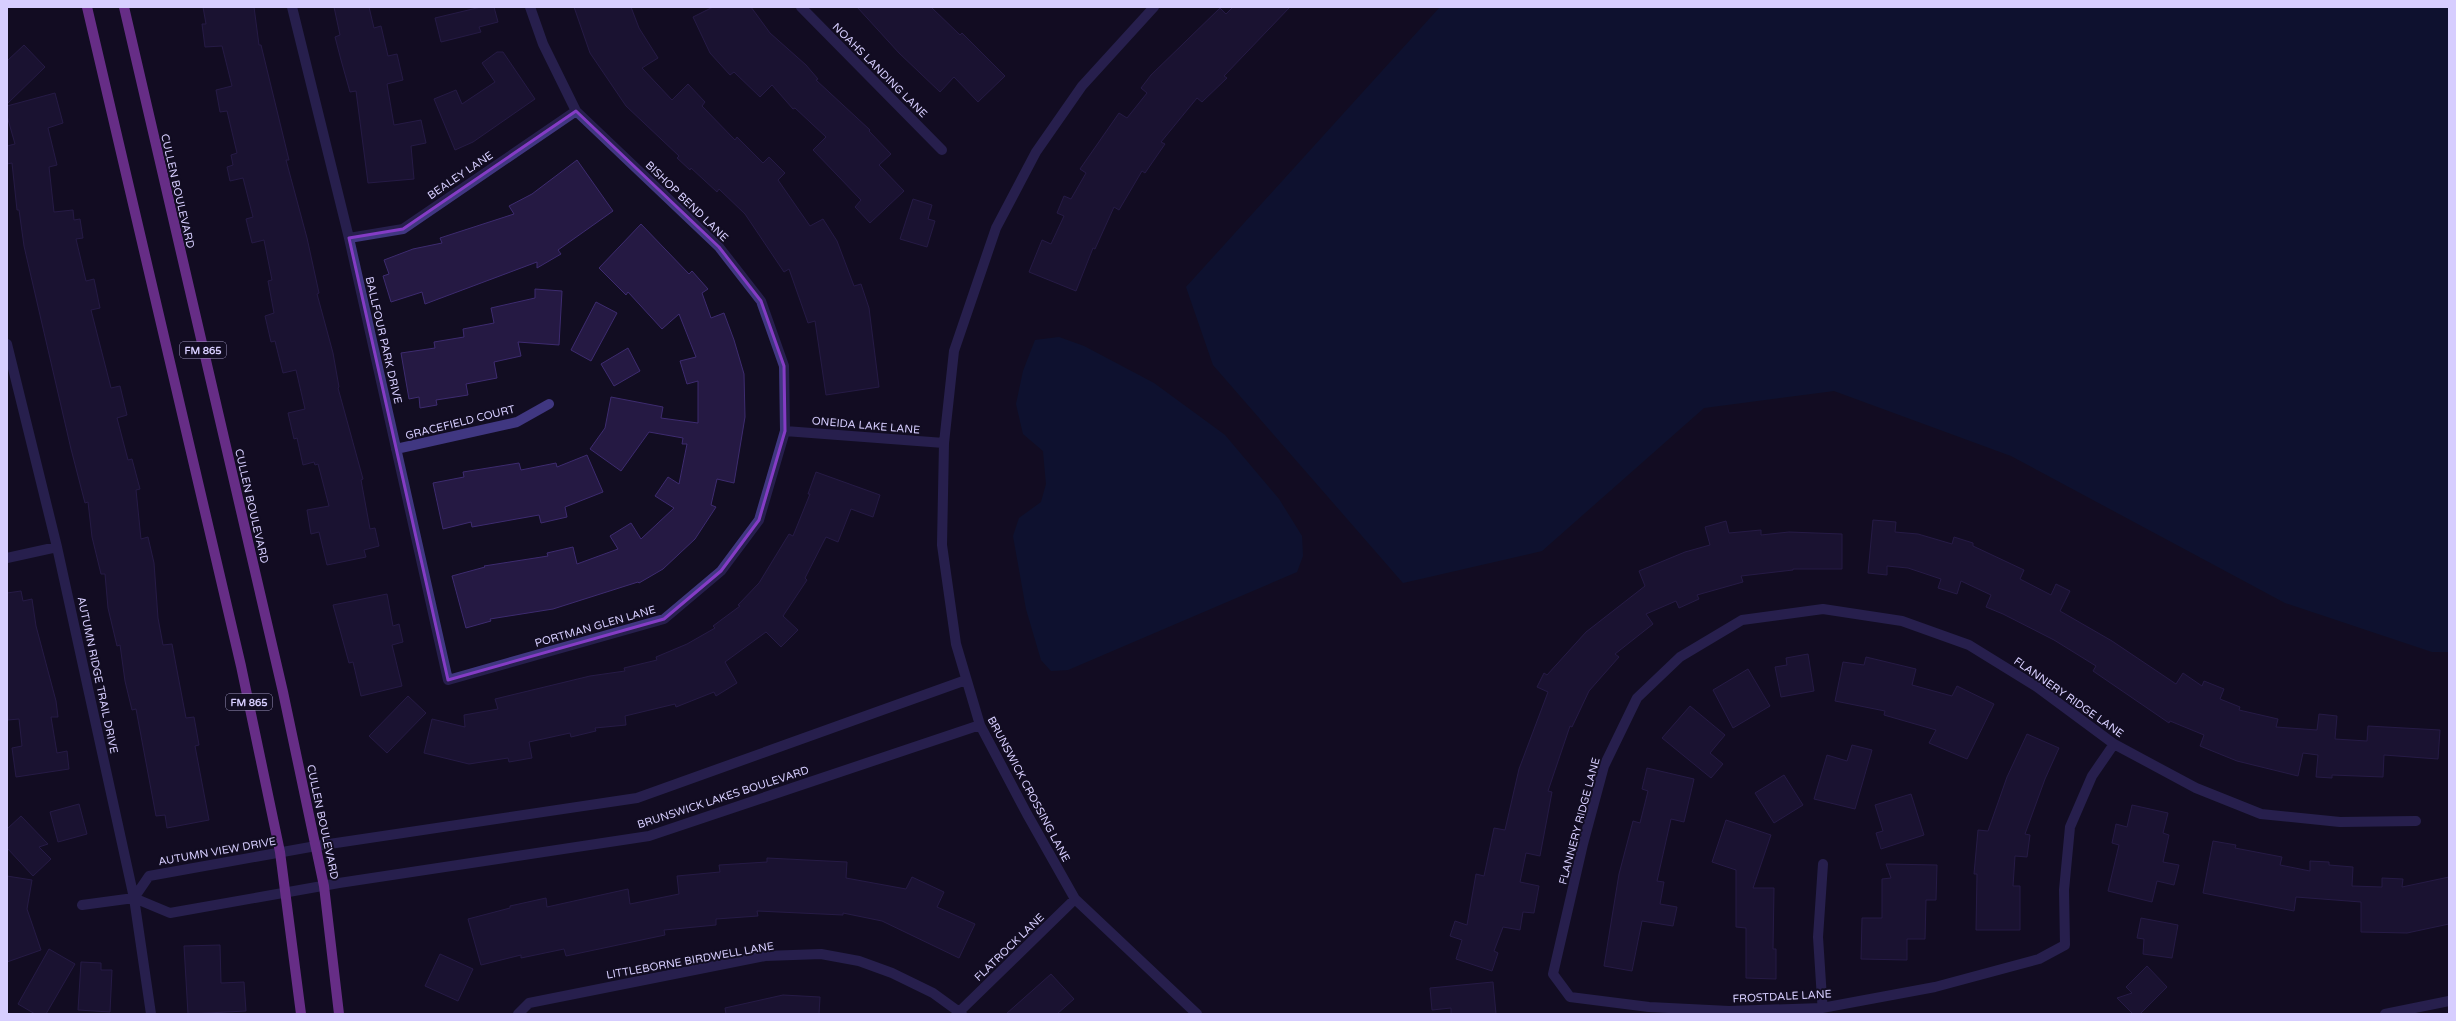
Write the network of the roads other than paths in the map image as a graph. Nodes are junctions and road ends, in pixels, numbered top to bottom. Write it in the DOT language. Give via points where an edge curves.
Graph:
graph roads {
  1 [pos="87,7"];
  2 [pos="124,7"];
  3 [pos="292,7"];
  4 [pos="530,7"];
  5 [pos="801,7"];
  6 [pos="1154,7"];
  7 [pos="576,111"];
  8 [pos="942,150"];
  9 [pos="349,238"];
  10 [pos="7,344"];
  11 [pos="549,404"];
  12 [pos="785,431"];
  13 [pos="944,444"];
  14 [pos="396,449"];
  15 [pos="57,547"];
  16 [pos="7,558"];
  17 [pos="448,680"];
  18 [pos="966,680"];
  19 [pos="980,725"];
  20 [pos="2114,744"];
  21 [pos="2416,822"];
  22 [pos="316,846"];
  23 [pos="280,852"];
  24 [pos="1823,864"];
  25 [pos="324,886"];
  26 [pos="286,892"];
  27 [pos="134,898"];
  28 [pos="1075,899"];
  29 [pos="82,905"];
  30 [pos="1553,974"];
  31 [pos="2449,1001"];
  32 [pos="1823,1011"];
  33 [pos="961,1013"];
  34 [pos="151,1014"];
  35 [pos="301,1014"];
  36 [pos="339,1014"];
  37 [pos="518,1014"];
  38 [pos="1197,1014"];
  39 [pos="2385,1014"];
  1 -- 23 [label="main road, FM 865" via="241,666"];
  2 -- 22 [label="main road, CULLEN BOULEVARD / FM 865"];
  3 -- 9 [label="street, BALLFOUR PARK DRIVE"];
  4 -- 7 [label="street, BISHOP BEND LANE" via="543,44"];
  5 -- 8 [label="street, NOAHS LANDING LANE"];
  6 -- 13 [label="street, BRUNSWICK CROSSING LANE" via="1082,86 1036,152 996,228 954,351"];
  7 -- 9 [label="street, BEALEY LANE" via="403,229"];
  7 -- 12 [label="street, BISHOP BEND LANE" via="719,247 761,301 784,366"];
  9 -- 14 [label="street, BALLFOUR PARK DRIVE"];
  10 -- 15 [label="street, AUTUMN RIDGE TRAIL DRIVE"];
  11 -- 14 [label="street, GRACEFIELD COURT" via="517,422"];
  12 -- 13 [label="street, ONEIDA LAKE LANE"];
  12 -- 17 [label="street, PORTMAN GLEN LANE" via="759,520 721,570 664,619"];
  13 -- 18 [label="street, BRUNSWICK CROSSING LANE" via="942,545 956,644"];
  14 -- 17 [label="street, BALLFOUR PARK DRIVE"];
  15 -- 16 [label="street"];
  15 -- 27 [label="street, AUTUMN RIDGE TRAIL DRIVE"];
  18 -- 19 [label="street, BRUNSWICK CROSSING LANE"];
  18 -- 22 [label="street" via="637,798"];
  19 -- 25 [label="street, BRUNSWICK LAKES BOULEVARD" via="649,836"];
  19 -- 28 [label="street, BRUNSWICK CROSSING LANE"];
  20 -- 21 [label="street, FLANNERY RIDGE LANE" via="2196,788 2261,814 2340,822"];
  20 -- 30 [label="street, FLANNERY RIDGE LANE" via="2037,687 1969,645 1902,621 1822,609 1742,620 1680,657 1637,698 1604,766"];
  20 -- 32 [label="street, FROSTDALE LANE" via="2092,776 2070,827 2064,890 2065,945 2039,958 1935,987"];
  22 -- 23 [label="street, AUTUMN VIEW DRIVE"];
  22 -- 25 [label="main road, CULLEN BOULEVARD / FM 865"];
  23 -- 26 [label="main road, FM 865"];
  23 -- 27 [label="street, AUTUMN VIEW DRIVE" via="148,876"];
  24 -- 32 [label="street" via="1818,937"];
  25 -- 26 [label="street"];
  25 -- 36 [label="main road, CULLEN BOULEVARD / FM 865"];
  26 -- 27 [label="street" via="170,912"];
  26 -- 35 [label="main road, FM 865"];
  27 -- 29 [label="street"];
  27 -- 34 [label="street, AUTUMN RIDGE TRAIL DRIVE"];
  28 -- 33 [label="street, FLATROCK LANE"];
  28 -- 38 [label="street, BRUNSWICK CROSSING LANE"];
  30 -- 32 [label="street, FROSTDALE LANE" via="1570,997 1649,1007 1729,1011"];
  31 -- 39 [label="street"];
  33 -- 37 [label="street, LITTLEBORNE BIRDWELL LANE" via="933,993 892,973 859,961 821,954 765,956 529,1003"];
}
